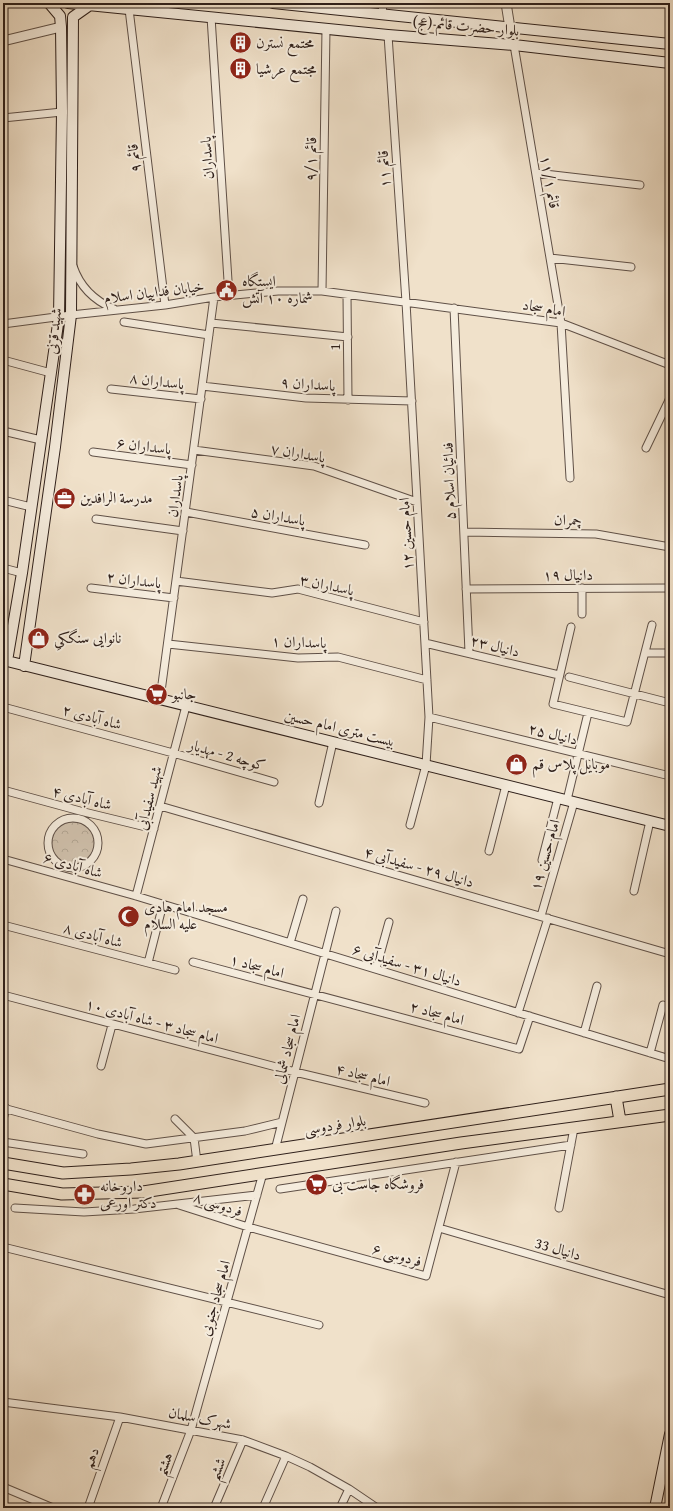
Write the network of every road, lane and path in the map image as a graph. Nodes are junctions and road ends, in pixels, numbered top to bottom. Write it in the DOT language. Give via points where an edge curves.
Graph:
graph roads {
  1 [pos="49,3"];
  2 [pos="68,3"];
  3 [pos="274,3"];
  4 [pos="383,3"];
  5 [pos="506,3"];
  6 [pos="90,5"];
  7 [pos="129,9"];
  8 [pos="382,14"];
  9 [pos="60,16"];
  10 [pos="73,17"];
  11 [pos="211,17"];
  12 [pos="61,27"];
  13 [pos="510,28"];
  14 [pos="326,29"];
  15 [pos="388,35"];
  16 [pos="3,41"];
  17 [pos="670,44"];
  18 [pos="514,45"];
  19 [pos="670,63"];
  20 [pos="62,112"];
  21 [pos="3,118"];
  22 [pos="536,173"];
  23 [pos="640,185"];
  24 [pos="550,258"];
  25 [pos="72,261"];
  26 [pos="631,267"];
  27 [pos="322,291"];
  28 [pos="347,295"];
  29 [pos="229,296"];
  30 [pos="214,297"];
  31 [pos="406,302"];
  32 [pos="165,305"];
  33 [pos="454,308"];
  34 [pos="116,310"];
  35 [pos="71,314"];
  36 [pos="59,317"];
  37 [pos="124,322"];
  38 [pos="211,323"];
  39 [pos="561,323"];
  40 [pos="3,324"];
  41 [pos="209,335"];
  42 [pos="348,337"];
  43 [pos="3,360"];
  44 [pos="670,365"];
  45 [pos="51,373"];
  46 [pos="202,386"];
  47 [pos="111,389"];
  48 [pos="670,398"];
  49 [pos="201,400"];
  50 [pos="348,400"];
  51 [pos="412,401"];
  52 [pos="3,431"];
  53 [pos="41,440"];
  54 [pos="646,448"];
  55 [pos="194,450"];
  56 [pos="93,452"];
  57 [pos="192,465"];
  58 [pos="570,478"];
  59 [pos="3,500"];
  60 [pos="417,502"];
  61 [pos="31,507"];
  62 [pos="186,512"];
  63 [pos="96,520"];
  64 [pos="183,531"];
  65 [pos="464,532"];
  66 [pos="365,545"];
  67 [pos="670,546"];
  68 [pos="3,568"];
  69 [pos="22,573"];
  70 [pos="176,581"];
  71 [pos="91,588"];
  72 [pos="582,588"];
  73 [pos="670,588"];
  74 [pos="466,589"];
  75 [pos="174,598"];
  76 [pos="582,614"];
  77 [pos="424,622"];
  78 [pos="652,625"];
  79 [pos="571,627"];
  80 [pos="425,643"];
  81 [pos="168,644"];
  82 [pos="469,652"];
  83 [pos="645,653"];
  84 [pos="670,654"];
  85 [pos="5,661"];
  86 [pos="24,666"];
  87 [pos="559,675"];
  88 [pos="569,677"];
  89 [pos="427,680"];
  90 [pos="634,694"];
  91 [pos="160,699"];
  92 [pos="670,702"];
  93 [pos="186,706"];
  94 [pos="3,707"];
  95 [pos="588,713"];
  96 [pos="429,717"];
  97 [pos="333,742"];
  98 [pos="174,753"];
  99 [pos="578,754"];
  100 [pos="426,765"];
  101 [pos="670,776"];
  102 [pos="274,782"];
  103 [pos="506,785"];
  104 [pos="3,790"];
  105 [pos="566,800"];
  106 [pos="319,804"];
  107 [pos="160,806"];
  108 [pos="80,815"];
  109 [pos="650,821"];
  110 [pos="410,825"];
  111 [pos="670,826"];
  112 [pos="154,829"];
  113 [pos="489,851"];
  114 [pos="3,859"];
  115 [pos="542,860"];
  116 [pos="65,868"];
  117 [pos="63,876"];
  118 [pos="634,891"];
  119 [pos="136,896"];
  120 [pos="302,899"];
  121 [pos="163,904"];
  122 [pos="336,911"];
  123 [pos="545,917"];
  124 [pos="389,922"];
  125 [pos="3,925"];
  126 [pos="290,943"];
  127 [pos="325,954"];
  128 [pos="670,954"];
  129 [pos="193,962"];
  130 [pos="148,963"];
  131 [pos="376,969"];
  132 [pos="176,970"];
  133 [pos="597,986"];
  134 [pos="315,994"];
  135 [pos="3,995"];
  136 [pos="664,1005"];
  137 [pos="518,1013"];
  138 [pos="530,1016"];
  139 [pos="112,1025"];
  140 [pos="584,1032"];
  141 [pos="650,1053"];
  142 [pos="670,1059"];
  143 [pos="101,1066"];
  144 [pos="295,1072"];
  145 [pos="670,1089"];
  146 [pos="616,1097"];
  147 [pos="425,1103"];
  148 [pos="4,1108"];
  149 [pos="670,1115"];
  150 [pos="3,1119"];
  151 [pos="175,1119"];
  152 [pos="620,1121"];
  153 [pos="282,1122"];
  154 [pos="574,1128"];
  155 [pos="194,1138"];
  156 [pos="3,1142"];
  157 [pos="571,1145"];
  158 [pos="275,1150"];
  159 [pos="83,1154"];
  160 [pos="197,1162"];
  161 [pos="456,1162"];
  162 [pos="3,1163"];
  163 [pos="263,1173"];
  164 [pos="3,1184"];
  165 [pos="280,1189"];
  166 [pos="257,1195"];
  167 [pos="179,1205"];
  168 [pos="15,1208"];
  169 [pos="559,1208"];
  170 [pos="248,1227"];
  171 [pos="439,1228"];
  172 [pos="3,1247"];
  173 [pos="670,1295"];
  174 [pos="227,1302"];
  175 [pos="319,1325"];
  176 [pos="3,1402"];
  177 [pos="120,1417"];
  178 [pos="191,1430"];
  179 [pos="670,1434"];
  180 [pos="243,1440"];
  181 [pos="286,1456"];
  182 [pos="3,1487"];
  183 [pos="349,1489"];
  184 [pos="53,1508"];
  185 [pos="88,1508"];
  186 [pos="161,1508"];
  187 [pos="214,1508"];
  188 [pos="263,1508"];
  189 [pos="340,1508"];
  190 [pos="377,1508"];
  191 [pos="655,1508"];
  1 -- 9 [label="main road"];
  2 -- 6 [label="main road, بلوار حضرت قائم (عج)"];
  3 -- 8 [label="main road, بلوار حضرت قائم (عج)"];
  4 -- 8 [label="street"];
  5 -- 13 [label="street"];
  6 -- 7 [label="main road, بلوار حضرت قائم (عج)"];
  6 -- 10 [label="main road"];
  7 -- 11 [label="main road, بلوار حضرت قائم (عج)"];
  7 -- 32 [label="street, قائم ۹"];
  8 -- 13 [label="main road, بلوار حضرت قائم (عج)"];
  9 -- 10 [label="main road" via="64,12"];
  9 -- 12 [label="main road, شهید قرنی"];
  10 -- 25 [label="main road, شهید قرنی"];
  11 -- 14 [label="main road, بلوار حضرت قائم (عج)"];
  11 -- 29 [label="street, پاسداران"];
  12 -- 16 [label="street"];
  12 -- 20 [label="main road, شهید قرنی"];
  13 -- 17 [label="main road, بلوار حضرت قائم (عج)"];
  13 -- 18 [label="main road"];
  14 -- 15 [label="main road, بلوار حضرت قائم (عج)"];
  14 -- 27 [label="street, قائم ۹/۱"];
  15 -- 18 [label="main road, بلوار حضرت قائم (عج)"];
  15 -- 31 [label="street, قائم ۱۱"];
  18 -- 19 [label="main road, بلوار حضرت قائم (عج)"];
  18 -- 22 [label="street, قائم ۱۱/۱"];
  20 -- 21 [label="street"];
  20 -- 36 [label="main road, شهید قرنی"];
  22 -- 23 [label="street"];
  22 -- 24 [label="street, قائم ۱۱/۱"];
  24 -- 26 [label="street"];
  24 -- 39 [label="street, قائم ۱۱/۱"];
  25 -- 34 [label="street" via="77,276 86,289 100,302"];
  25 -- 35 [label="main road, شهید قرنی"];
  27 -- 28 [label="street, خیابان فداییان اسلام"];
  27 -- 29 [label="street, خیابان فداییان اسلام" via="278,291"];
  28 -- 31 [label="street, خیابان فداییان اسلام"];
  28 -- 42 [label="street, 1"];
  29 -- 30 [label="street, خیابان فداییان اسلام"];
  30 -- 32 [label="street, خیابان فداییان اسلام"];
  30 -- 38 [label="street, پاسداران"];
  31 -- 33 [label="street, امام سجاد"];
  31 -- 51 [label="street, امام حسین ۱۲"];
  32 -- 34 [label="street, خیابان فداییان اسلام"];
  33 -- 39 [label="street, امام سجاد"];
  33 -- 65 [label="street, فدائیان اسلام ۵"];
  34 -- 35 [label="street, خیابان فداییان اسلام"];
  35 -- 36 [label="street, خیابان فداییان اسلام"];
  35 -- 86 [label="main road, شهید قرنی"];
  36 -- 40 [label="street, خیابان فداییان اسلام"];
  36 -- 45 [label="main road, شهید قرنی"];
  37 -- 41 [label="street"];
  38 -- 41 [label="street, پاسداران"];
  38 -- 42 [label="street"];
  39 -- 44 [label="street, امام سجاد"];
  39 -- 58 [label="street, قائم ۱۱/۱"];
  41 -- 46 [label="street, پاسداران"];
  42 -- 50 [label="street, 1"];
  43 -- 45 [label="street"];
  45 -- 53 [label="main road, شهید قرنی"];
  46 -- 49 [label="street, پاسداران"];
  46 -- 50 [label="street, پاسداران ۹" via="306,398"];
  47 -- 49 [label="street, پاسداران ۸"];
  48 -- 54 [label="street"];
  49 -- 55 [label="street, پاسداران"];
  50 -- 51 [label="street, پاسداران ۹"];
  51 -- 60 [label="street, امام حسین ۱۲"];
  52 -- 53 [label="street"];
  53 -- 61 [label="main road, شهید قرنی"];
  55 -- 57 [label="street, پاسداران"];
  55 -- 60 [label="street, پاسداران ۷" via="314,466"];
  56 -- 57 [label="street, پاسداران ۶"];
  57 -- 62 [label="street, پاسداران"];
  59 -- 61 [label="street"];
  60 -- 77 [label="street, امام حسین ۱۲"];
  61 -- 69 [label="main road, شهید قرنی"];
  62 -- 64 [label="street, پاسداران"];
  62 -- 66 [label="street, پاسداران ۵"];
  63 -- 64 [label="street"];
  64 -- 70 [label="street, پاسداران"];
  65 -- 67 [label="street, چمران" via="596,534"];
  65 -- 74 [label="street, فدائیان اسلام ۵"];
  68 -- 69 [label="street"];
  69 -- 85 [label="main road, شهید قرنی"];
  70 -- 75 [label="street, پاسداران"];
  70 -- 77 [label="street, پاسداران ۳" via="272,593 298,589"];
  71 -- 75 [label="street, پاسداران ۲"];
  72 -- 73 [label="street, دانیال ۱۹"];
  72 -- 74 [label="street, دانیال ۱۹"];
  72 -- 76 [label="street"];
  74 -- 82 [label="street, فدائیان اسلام ۵"];
  75 -- 81 [label="street, پاسداران"];
  77 -- 80 [label="street, امام حسین ۱۲"];
  78 -- 83 [label="street"];
  79 -- 87 [label="street"];
  80 -- 82 [label="street, دانیال ۲۳"];
  80 -- 89 [label="street, امام حسین ۱۲"];
  81 -- 89 [label="street, پاسداران ۱" via="298,658 338,657"];
  81 -- 91 [label="street, پاسداران"];
  82 -- 87 [label="street, دانیال ۲۳"];
  83 -- 84 [label="street"];
  83 -- 90 [label="street"];
  85 -- 86 [label="main road, بیست متری امام حسین"];
  86 -- 91 [label="main road, بیست متری امام حسین"];
  87 -- 95 [label="street" via="553,704"];
  88 -- 90 [label="street"];
  89 -- 96 [label="street, امام حسین ۱۲"];
  90 -- 92 [label="street"];
  90 -- 95 [label="street" via="627,722"];
  91 -- 93 [label="main road, بیست متری امام حسین"];
  93 -- 97 [label="main road, بیست متری امام حسین"];
  93 -- 98 [label="street, شهید سفیدآبی"];
  94 -- 98 [label="street, شاه آبادی ۲"];
  95 -- 99 [label="street"];
  96 -- 99 [label="street, دانیال ۲۵"];
  96 -- 100 [label="street, امام حسین ۱۲"];
  97 -- 100 [label="main road, بیست متری امام حسین"];
  97 -- 106 [label="street"];
  98 -- 102 [label="street, کوچه 2 - مهدیار"];
  98 -- 107 [label="street, شهید سفیدآبی"];
  99 -- 101 [label="street, دانیال ۲۵"];
  99 -- 105 [label="street"];
  100 -- 103 [label="main road, بیست متری امام حسین"];
  100 -- 110 [label="street, امام حسین ۱۲"];
  103 -- 105 [label="main road, بیست متری امام حسین"];
  103 -- 113 [label="street"];
  104 -- 108 [label="street, شاه آبادی ۴"];
  105 -- 109 [label="main road, بیست متری امام حسین"];
  105 -- 115 [label="street"];
  105 -- 123 [label="street, امام حسین ۱۹"];
  107 -- 112 [label="street, شهید سفیدآبی"];
  107 -- 123 [label="street, دانیال ۲۹ - سفیدآبی ۴"];
  108 -- 112 [label="street, شاه آبادی ۴"];
  108 -- 116 [label="street" via="62,820 50,832 48,848 51,856"];
  108 -- 116 [label="street" via="97,833 99,849 91,862 84,867"];
  109 -- 111 [label="main road, بیست متری امام حسین"];
  109 -- 118 [label="street"];
  112 -- 119 [label="street, شهید سفیدآبی"];
  114 -- 117 [label="street, شاه آبادی ۶"];
  116 -- 117 [label="street"];
  117 -- 119 [label="street, شاه آبادی ۶"];
  119 -- 121 [label="street, دانیال ۳۱ - سفیدآبی ۶"];
  120 -- 126 [label="street"];
  121 -- 126 [label="street, دانیال ۳۱ - سفیدآبی ۶"];
  121 -- 130 [label="street"];
  122 -- 127 [label="street, امام سجاد شمالی"];
  123 -- 128 [label="street, دانیال ۲۹ - سفیدآبی ۴"];
  123 -- 137 [label="street, امام حسین ۱۹"];
  124 -- 131 [label="street"];
  125 -- 130 [label="street, شاه آبادی ۸"];
  126 -- 127 [label="street, دانیال ۳۱ - سفیدآبی ۶"];
  127 -- 131 [label="street, دانیال ۳۱ - سفیدآبی ۶"];
  127 -- 134 [label="street, امام سجاد شمالی"];
  129 -- 134 [label="street, امام سجاد ۱"];
  130 -- 132 [label="street, شاه آبادی ۸"];
  131 -- 137 [label="street, دانیال ۳۱ - سفیدآبی ۶"];
  133 -- 140 [label="street"];
  134 -- 138 [label="street, امام سجاد ۲" via="519,1049"];
  134 -- 144 [label="street, امام سجاد شمالی"];
  135 -- 139 [label="street, امام سجاد ۳ - شاه آبادی ۱۰"];
  136 -- 141 [label="street"];
  137 -- 138 [label="street, دانیال ۳۱ - سفیدآبی ۶"];
  138 -- 140 [label="street, دانیال ۳۱ - سفیدآبی ۶"];
  139 -- 143 [label="street"];
  139 -- 144 [label="street, امام سجاد ۳ - شاه آبادی ۱۰"];
  140 -- 141 [label="street, دانیال ۳۱ - سفیدآبی ۶"];
  141 -- 142 [label="street, دانیال ۳۱ - سفیدآبی ۶"];
  144 -- 147 [label="street, امام سجاد ۴"];
  144 -- 153 [label="street, امام سجاد شمالی"];
  145 -- 146 [label="main road, بلوار فردوسی"];
  146 -- 152 [label="main road"];
  146 -- 158 [label="main road, بلوار فردوسی"];
  148 -- 150 [label="street"];
  148 -- 155 [label="street" via="98,1134 146,1144"];
  149 -- 152 [label="main road"];
  151 -- 155 [label="street"];
  152 -- 154 [label="main road"];
  153 -- 155 [label="street" via="245,1131"];
  153 -- 158 [label="street, امام سجاد شمالی"];
  154 -- 157 [label="street"];
  154 -- 163 [label="main road"];
  155 -- 160 [label="street"];
  156 -- 159 [label="street"];
  157 -- 161 [label="street"];
  157 -- 169 [label="street"];
  158 -- 160 [label="main road, بلوار فردوسی"];
  160 -- 162 [label="main road, بلوار فردوسی" via="63,1174"];
  161 -- 165 [label="street"];
  161 -- 171 [label="street, فردوسی ۶"];
  163 -- 164 [label="main road" via="143,1192 62,1194"];
  163 -- 166 [label="street, امام سجاد جنوبی"];
  166 -- 167 [label="street"];
  166 -- 170 [label="street, امام سجاد جنوبی"];
  167 -- 168 [label="street" via="84,1212"];
  167 -- 170 [label="street, فردوسی ۸"];
  170 -- 171 [label="street, فردوسی ۶" via="426,1276"];
  170 -- 174 [label="street, امام سجاد جنوبی"];
  171 -- 173 [label="street, دانیال 33"];
  172 -- 174 [label="street"];
  174 -- 175 [label="street"];
  174 -- 178 [label="street, امام سجاد جنوبی"];
  176 -- 177 [label="street, شهرک سلمان"];
  177 -- 178 [label="street, شهرک سلمان"];
  177 -- 185 [label="street, دهم"];
  178 -- 180 [label="street, شهرک سلمان"];
  178 -- 186 [label="street, هشتم"];
  179 -- 191 [label="main road"];
  180 -- 181 [label="street, شهرک سلمان"];
  180 -- 187 [label="street, ششم"];
  181 -- 183 [label="street, شهرک سلمان"];
  181 -- 188 [label="street"];
  182 -- 184 [label="street"];
  183 -- 189 [label="street"];
  183 -- 190 [label="street, شهرک سلمان"];
}
